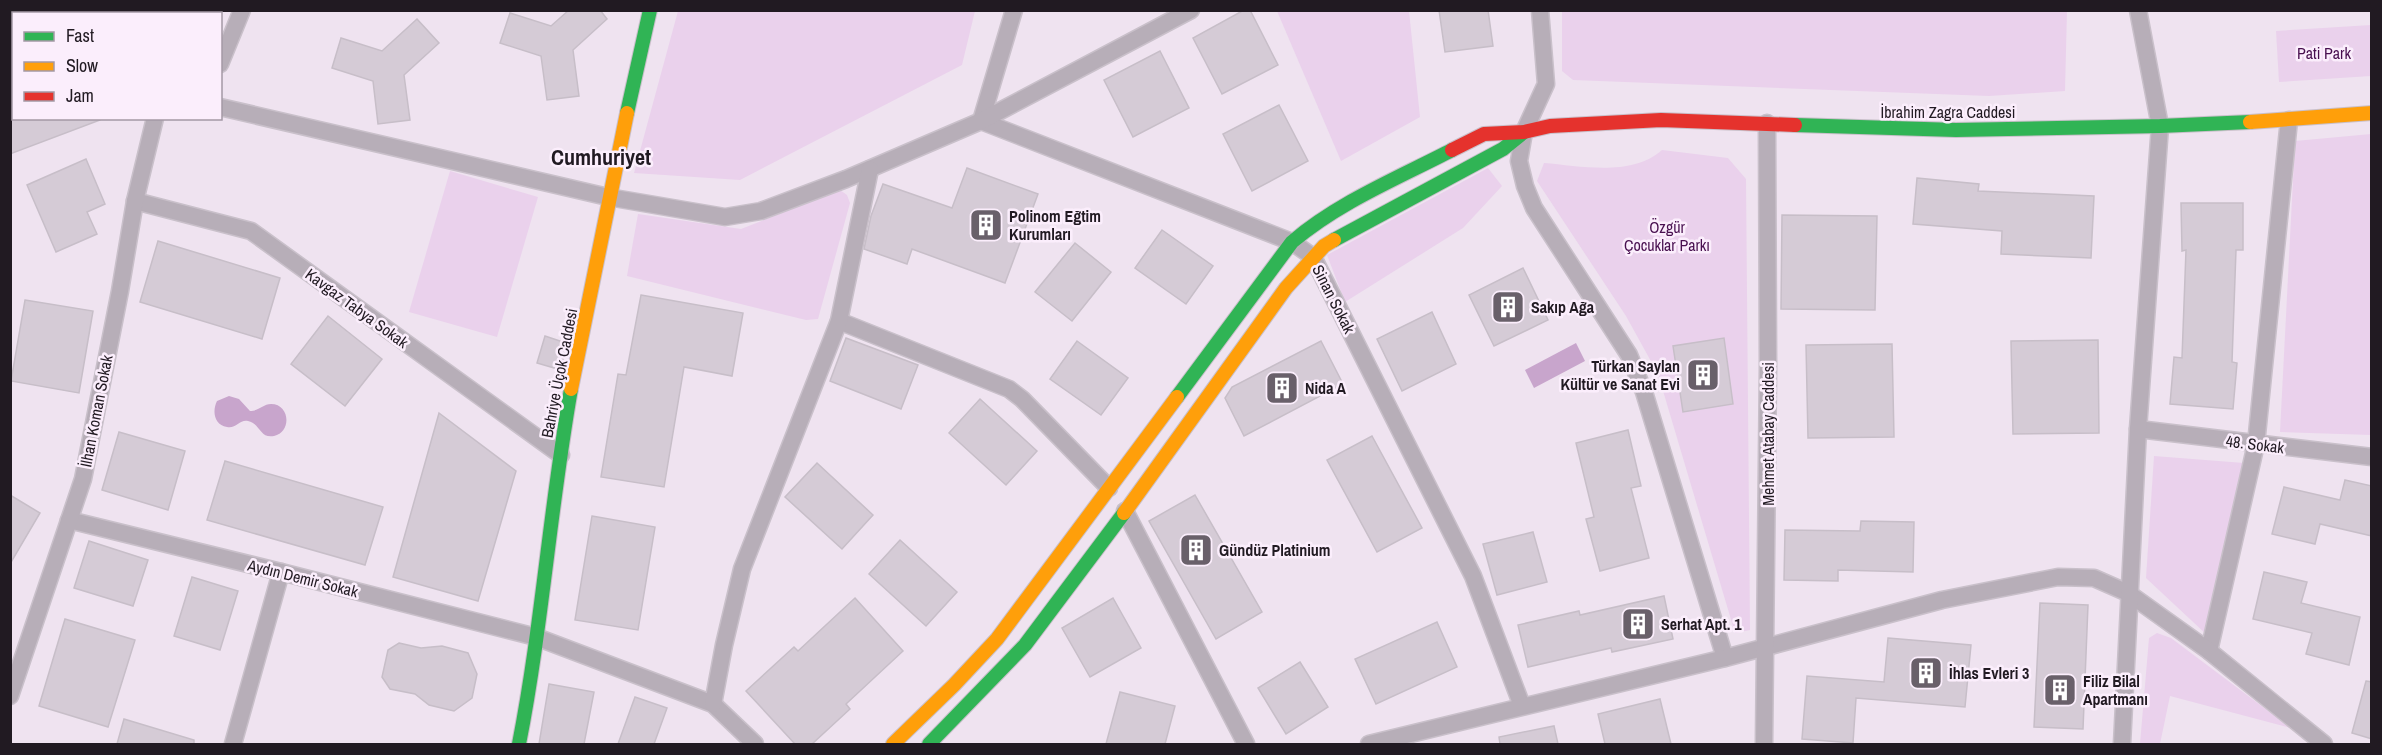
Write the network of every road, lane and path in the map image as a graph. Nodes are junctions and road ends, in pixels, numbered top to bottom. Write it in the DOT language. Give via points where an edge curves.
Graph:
graph roads {
  1 [pos="242,10"];
  2 [pos="650,10"];
  3 [pos="1014,10"];
  4 [pos="1191,10"];
  5 [pos="1540,10"];
  6 [pos="2138,10"];
  7 [pos="222,59"];
  8 [pos="222,107"];
  9 [pos="2372,113"];
  10 [pos="155,120"];
  11 [pos="2289,120"];
  12 [pos="981,121"];
  13 [pos="1767,123"];
  14 [pos="2160,126"];
  15 [pos="1524,132"];
  16 [pos="870,169"];
  17 [pos="608,197"];
  18 [pos="135,201"];
  19 [pos="1292,242"];
  20 [pos="1313,257"];
  21 [pos="839,321"];
  22 [pos="2138,429"];
  23 [pos="2256,444"];
  24 [pos="561,455"];
  25 [pos="2372,457"];
  26 [pos="1109,488"];
  27 [pos="1125,511"];
  28 [pos="69,520"];
  29 [pos="281,572"];
  30 [pos="2128,593"];
  31 [pos="536,637"];
  32 [pos="1766,647"];
  33 [pos="2209,651"];
  34 [pos="1725,658"];
  35 [pos="10,696"];
  36 [pos="713,704"];
  37 [pos="1522,706"];
  38 [pos="232,744"];
  39 [pos="519,744"];
  40 [pos="755,744"];
  41 [pos="893,744"];
  42 [pos="929,744"];
  43 [pos="1246,744"];
  44 [pos="1369,744"];
  45 [pos="1764,744"];
  46 [pos="2122,744"];
  47 [pos="2324,744"];
  1 -- 7 [label="street"];
  2 -- 17 [label="main road, Bahriye Üçok Caddesi"];
  3 -- 12 [label="street"];
  4 -- 12 [label="street"];
  5 -- 15 [label="street" via="1546,84"];
  6 -- 14 [label="street"];
  8 -- 17 [label="street"];
  9 -- 11 [label="main road, İbrahim Zagra Caddesi"];
  10 -- 18 [label="street, İlhan Koman Sokak"];
  11 -- 14 [label="main road, İbrahim Zagra Caddesi"];
  11 -- 23 [label="street"];
  12 -- 16 [label="street"];
  12 -- 19 [label="street, Sinan Sokak"];
  13 -- 14 [label="main road, İbrahim Zagra Caddesi" via="1956,130"];
  13 -- 15 [label="main road, İbrahim Zagra Caddesi" via="1661,120 1550,126"];
  13 -- 32 [label="street, Mehmet Atabay Caddesi"];
  14 -- 22 [label="street"];
  15 -- 19 [label="main road" via="1484,134 1340,208"];
  15 -- 20 [label="main road" via="1493,154 1324,246"];
  15 -- 34 [label="street" via="1519,161 1534,208 1629,355 1644,392"];
  16 -- 17 [label="street" via="761,211 725,218"];
  16 -- 21 [label="street"];
  17 -- 24 [label="main road, Bahriye Üçok Caddesi"];
  18 -- 24 [label="street, Kavgaz Tabya Sokak" via="251,231"];
  18 -- 28 [label="street, İlhan Koman Sokak" via="83,479"];
  19 -- 20 [label="street, Sinan Sokak"];
  19 -- 26 [label="main road"];
  20 -- 27 [label="main road"];
  20 -- 37 [label="street, Sinan Sokak" via="1473,576"];
  21 -- 26 [label="street" via="1009,389"];
  21 -- 36 [label="street" via="742,569"];
  22 -- 23 [label="street, 48. Sokak"];
  22 -- 30 [label="street"];
  23 -- 25 [label="street, 48. Sokak"];
  23 -- 33 [label="street"];
  24 -- 31 [label="main road, Bahriye Üçok Caddesi"];
  26 -- 41 [label="main road" via="997,639"];
  27 -- 42 [label="main road" via="1025,645"];
  27 -- 43 [label="street"];
  28 -- 29 [label="street, Aydın Demir Sokak"];
  28 -- 35 [label="street, İlhan Koman Sokak"];
  29 -- 31 [label="street, Aydın Demir Sokak"];
  29 -- 38 [label="street"];
  30 -- 32 [label="street" via="2094,578 2058,577 1942,600"];
  30 -- 33 [label="street"];
  30 -- 46 [label="street"];
  31 -- 36 [label="street, Aydın Demir Sokak"];
  31 -- 39 [label="main road, Bahriye Üçok Caddesi" via="531,690"];
  32 -- 34 [label="street"];
  32 -- 45 [label="street, Mehmet Atabay Caddesi"];
  33 -- 47 [label="street"];
  34 -- 37 [label="street"];
  36 -- 40 [label="street"];
  37 -- 44 [label="street"];
}
